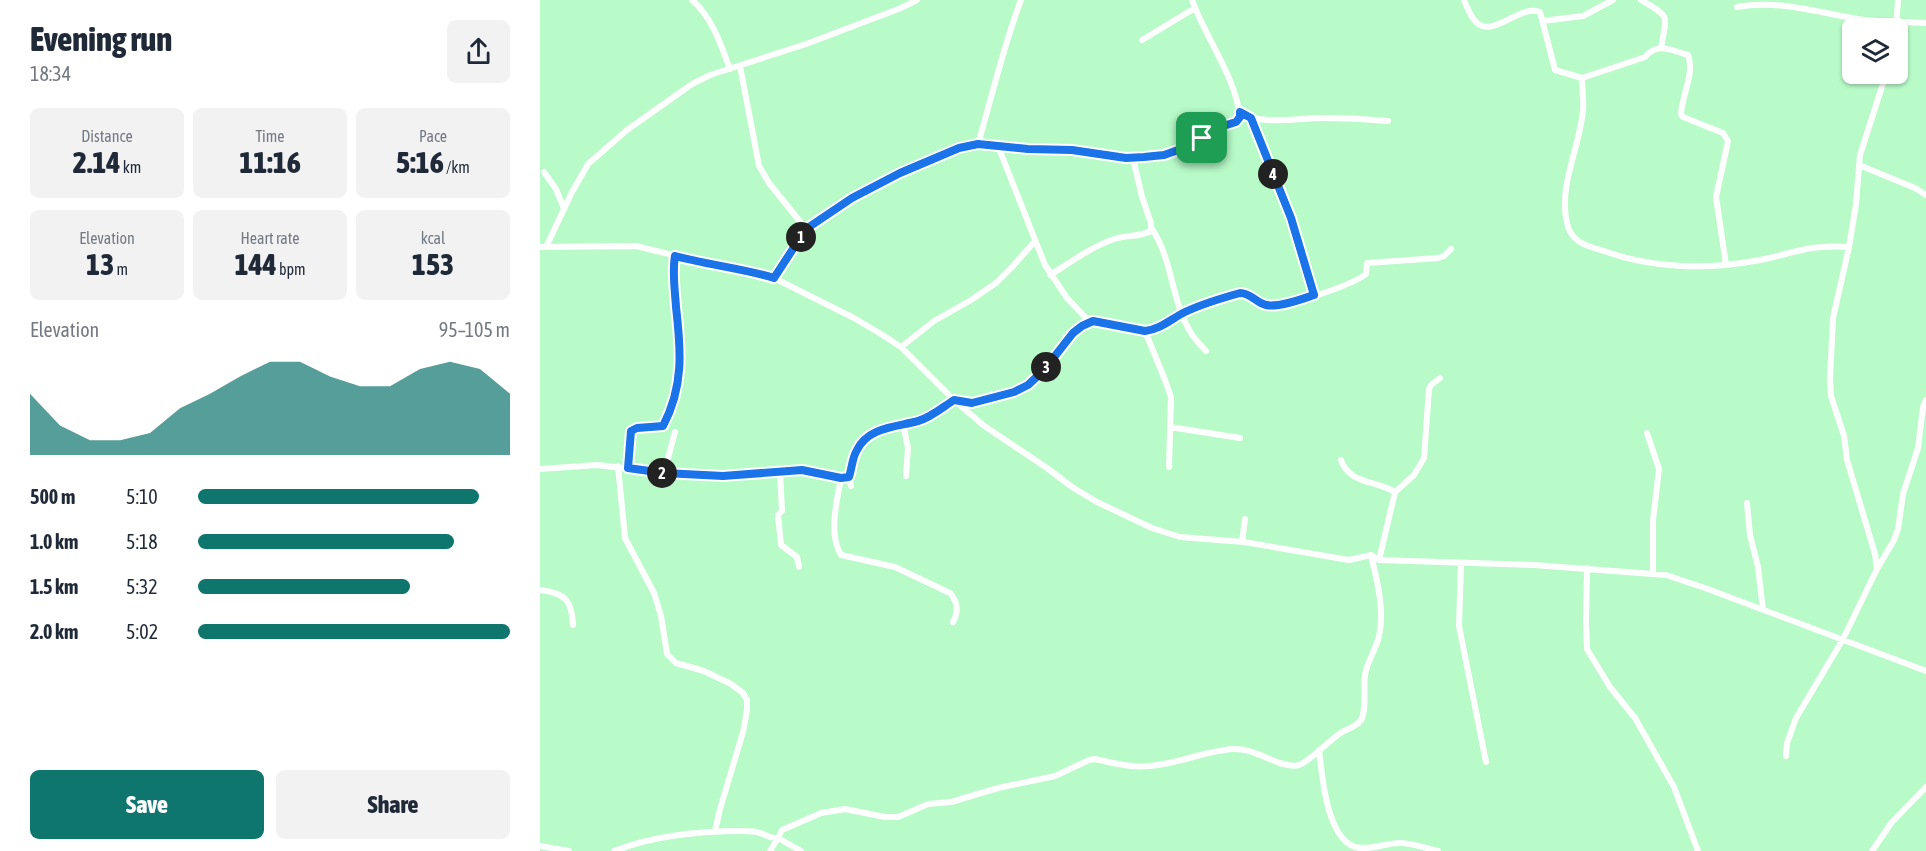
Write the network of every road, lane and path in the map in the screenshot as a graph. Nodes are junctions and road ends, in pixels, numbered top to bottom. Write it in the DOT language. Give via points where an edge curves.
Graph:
graph roads {
  1 [pos="692,0"];
  2 [pos="917,0"];
  3 [pos="1021,0"];
  4 [pos="1192,0"];
  5 [pos="1464,0"];
  6 [pos="1613,0"];
  7 [pos="1641,0"];
  8 [pos="1898,0"];
  9 [pos="1737,7"];
  10 [pos="1195,8"];
  11 [pos="1852,18"];
  12 [pos="1897,18"];
  13 [pos="1542,21"];
  14 [pos="1908,21"];
  15 [pos="1926,23"];
  16 [pos="1142,40"];
  17 [pos="1661,48"];
  18 [pos="740,66"];
  19 [pos="730,69"];
  20 [pos="1582,78"];
  21 [pos="1883,84"];
  22 [pos="1240,112"];
  23 [pos="1251,118"];
  24 [pos="1388,121"];
  25 [pos="978,144"];
  26 [pos="998,146"];
  27 [pos="1133,158"];
  28 [pos="1859,165"];
  29 [pos="544,172"];
  30 [pos="1926,195"];
  31 [pos="564,208"];
  32 [pos="1152,228"];
  33 [pos="806,229"];
  34 [pos="1035,241"];
  35 [pos="543,246"];
  36 [pos="1849,247"];
  37 [pos="1451,249"];
  38 [pos="675,256"];
  39 [pos="1726,265"];
  40 [pos="1050,275"];
  41 [pos="774,278"];
  42 [pos="1314,295"];
  43 [pos="1182,314"];
  44 [pos="1093,321"];
  45 [pos="1145,331"];
  46 [pos="901,347"];
  47 [pos="1206,351"];
  48 [pos="1440,378"];
  49 [pos="954,400"];
  50 [pos="1926,400"];
  51 [pos="903,424"];
  52 [pos="1170,427"];
  53 [pos="675,432"];
  54 [pos="1647,433"];
  55 [pos="1240,438"];
  56 [pos="1341,460"];
  57 [pos="618,466"];
  58 [pos="1169,467"];
  59 [pos="540,468"];
  60 [pos="628,468"];
  61 [pos="780,472"];
  62 [pos="664,473"];
  63 [pos="906,476"];
  64 [pos="845,477"];
  65 [pos="851,486"];
  66 [pos="1395,492"];
  67 [pos="1747,503"];
  68 [pos="1245,519"];
  69 [pos="1242,542"];
  70 [pos="1371,555"];
  71 [pos="1379,561"];
  72 [pos="1461,564"];
  73 [pos="799,567"];
  74 [pos="1587,568"];
  75 [pos="1877,569"];
  76 [pos="1653,574"];
  77 [pos="540,590"];
  78 [pos="1763,610"];
  79 [pos="953,622"];
  80 [pos="573,625"];
  81 [pos="1843,639"];
  82 [pos="1926,671"];
  83 [pos="1319,750"];
  84 [pos="1786,756"];
  85 [pos="1486,762"];
  86 [pos="1926,787"];
  87 [pos="715,831"];
  88 [pos="778,838"];
  89 [pos="540,846"];
  90 [pos="569,851"];
  91 [pos="614,851"];
  92 [pos="770,851"];
  93 [pos="801,851"];
  94 [pos="1438,851"];
  95 [pos="1698,851"];
  96 [pos="1872,851"];
  1 -- 19 [label="street" via="702,8"];
  2 -- 18 [label="street"];
  3 -- 25 [label="street"];
  4 -- 10 [label="street"];
  5 -- 13 [label="street" via="1482,26 1496,25 1528,10 1540,12"];
  6 -- 13 [label="street" via="1583,16"];
  7 -- 17 [label="street" via="1666,18"];
  8 -- 12 [label="street"];
  9 -- 11 [label="street" via="1762,1 1790,3"];
  10 -- 16 [label="street"];
  10 -- 22 [label="street"];
  13 -- 20 [label="street" via="1555,70"];
  14 -- 15 [label="street"];
  17 -- 20 [label="street"];
  17 -- 39 [label="street" via="1688,55 1690,61 1681,108 1683,117 1723,133 1728,141 1716,197"];
  18 -- 19 [label="street"];
  18 -- 33 [label="street" via="759,166"];
  19 -- 31 [label="street" via="692,84 627,130 594,158"];
  20 -- 39 [label="street" via="1583,109 1565,210 1572,237 1634,260"];
  21 -- 28 [label="street"];
  22 -- 23 [label="street"];
  22 -- 27 [label="street" via="1236,122 1181,149"];
  23 -- 24 [label="street"];
  23 -- 42 [label="street" via="1291,218"];
  25 -- 26 [label="street"];
  25 -- 33 [label="street" via="944,153 900,173 852,198"];
  26 -- 27 [label="street"];
  26 -- 34 [label="street"];
  27 -- 32 [label="street"];
  28 -- 30 [label="street"];
  28 -- 36 [label="street"];
  29 -- 31 [label="street"];
  31 -- 35 [label="street"];
  32 -- 40 [label="street" via="1149,233 1105,242"];
  32 -- 43 [label="street" via="1160,241"];
  33 -- 41 [label="street"];
  34 -- 40 [label="street"];
  34 -- 46 [label="street" via="996,282"];
  35 -- 38 [label="street" via="636,246"];
  36 -- 39 [label="street" via="1810,248"];
  36 -- 75 [label="street" via="1833,318 1831,396"];
  37 -- 42 [label="street" via="1438,258 1367,263 1366,274 1357,281"];
  38 -- 41 [label="street"];
  38 -- 60 [label="street" via="679,384 663,426 631,431"];
  40 -- 44 [label="street" via="1078,311"];
  41 -- 46 [label="street" via="854,318"];
  42 -- 43 [label="street" via="1272,306 1240,293"];
  43 -- 45 [label="street"];
  43 -- 47 [label="street"];
  44 -- 45 [label="street"];
  44 -- 49 [label="street" via="1073,333 1028,385 972,403"];
  45 -- 52 [label="street" via="1171,397"];
  46 -- 49 [label="street"];
  48 -- 66 [label="street" via="1429,389 1424,458 1414,475"];
  49 -- 51 [label="street" via="919,421"];
  49 -- 69 [label="street" via="983,425 1097,502 1180,537"];
  50 -- 75 [label="street" via="1898,529"];
  51 -- 63 [label="street" via="908,448"];
  51 -- 64 [label="street" via="864,440"];
  52 -- 55 [label="street"];
  52 -- 58 [label="street"];
  53 -- 62 [label="street"];
  54 -- 76 [label="street" via="1659,470 1653,520"];
  56 -- 66 [label="street" via="1348,474"];
  57 -- 59 [label="street"];
  57 -- 60 [label="street"];
  57 -- 87 [label="street" via="625,538 654,593 667,654 676,663 731,684 747,700 743,732"];
  60 -- 62 [label="street"];
  61 -- 62 [label="street" via="723,476"];
  61 -- 64 [label="street" via="802,470"];
  61 -- 73 [label="street" via="779,538 797,557"];
  64 -- 65 [label="street"];
  64 -- 79 [label="street" via="835,525 840,555 895,567 950,593 957,605"];
  66 -- 71 [label="street"];
  67 -- 78 [label="street"];
  68 -- 69 [label="street"];
  69 -- 70 [label="street" via="1349,560"];
  70 -- 71 [label="street"];
  70 -- 83 [label="street" via="1381,623 1365,674 1361,720"];
  71 -- 72 [label="street"];
  72 -- 74 [label="street"];
  72 -- 85 [label="street" via="1459,626"];
  74 -- 76 [label="street"];
  74 -- 95 [label="street" via="1587,649 1635,718 1674,787"];
  75 -- 81 [label="street"];
  76 -- 78 [label="street" via="1666,575"];
  77 -- 80 [label="street" via="566,599"];
  78 -- 81 [label="street"];
  81 -- 82 [label="street"];
  81 -- 84 [label="street" via="1796,718 1786,743"];
  83 -- 88 [label="street" via="1293,766 1236,748 1146,767 1095,759 1055,776 928,804 898,817 845,809 821,813 782,830"];
  83 -- 94 [label="street" via="1330,816 1350,844 1364,848 1400,843"];
  86 -- 96 [label="street" via="1892,822"];
  87 -- 88 [label="street" via="752,831"];
  87 -- 91 [label="street" via="658,837"];
  88 -- 92 [label="street"];
  88 -- 93 [label="street"];
  89 -- 90 [label="street"];
}
